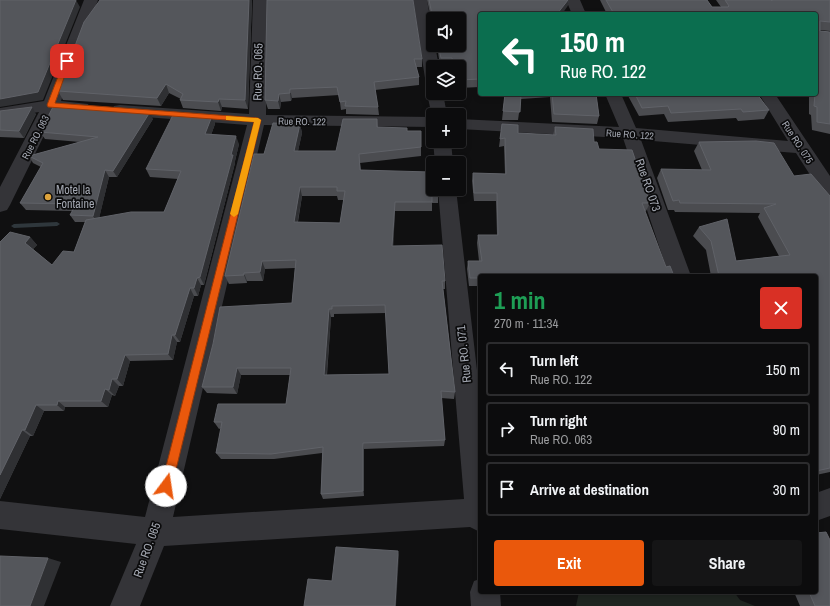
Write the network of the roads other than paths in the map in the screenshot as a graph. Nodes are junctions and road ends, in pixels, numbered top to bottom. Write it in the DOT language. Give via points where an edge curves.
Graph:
graph roads {
  1 [pos="260,0"];
  2 [pos="420,0"];
  3 [pos="573,0"];
  4 [pos="85,1"];
  5 [pos="578,12"];
  6 [pos="430,60"];
  7 [pos="614,96"];
  8 [pos="768,96"];
  9 [pos="51,105"];
  10 [pos="0,113"];
  11 [pos="258,120"];
  12 [pos="426,122"];
  13 [pos="466,124"];
  14 [pos="630,133"];
  15 [pos="801,148"];
  16 [pos="830,190"];
  17 [pos="448,196"];
  18 [pos="0,206"];
  19 [pos="679,274"];
  20 [pos="478,492"];
  21 [pos="830,502"];
  22 [pos="818,506"];
  23 [pos="478,512"];
  24 [pos="0,515"];
  25 [pos="155,532"];
  26 [pos="485,594"];
  27 [pos="125,606"];
  28 [pos="486,606"];
  1 -- 11 [label="street, Rue RO. 065"];
  2 -- 6 [label="street"];
  3 -- 5 [label="street"];
  4 -- 9 [label="street, Rue RO. 063"];
  7 -- 14 [label="street, Rue RO 073"];
  8 -- 15 [label="street, Rue RO. 075"];
  9 -- 10 [label="street, Rue RO. 122"];
  9 -- 11 [label="street, Rue RO. 122"];
  9 -- 18 [label="street, Rue RO. 063"];
  11 -- 12 [label="street, Rue RO. 122"];
  11 -- 25 [label="street, Rue RO. 065"];
  13 -- 14 [label="street, Rue RO. 122"];
  14 -- 15 [label="street, Rue RO. 122"];
  14 -- 19 [label="street, Rue RO 073"];
  15 -- 16 [label="street, Rue RO. 075"];
  17 -- 20 [label="street, Rue RO. 071"];
  21 -- 22 [label="street"];
  23 -- 25 [label="street"];
  24 -- 25 [label="street"];
  25 -- 27 [label="street, Rue RO. 065"];
  26 -- 28 [label="street"];
}
